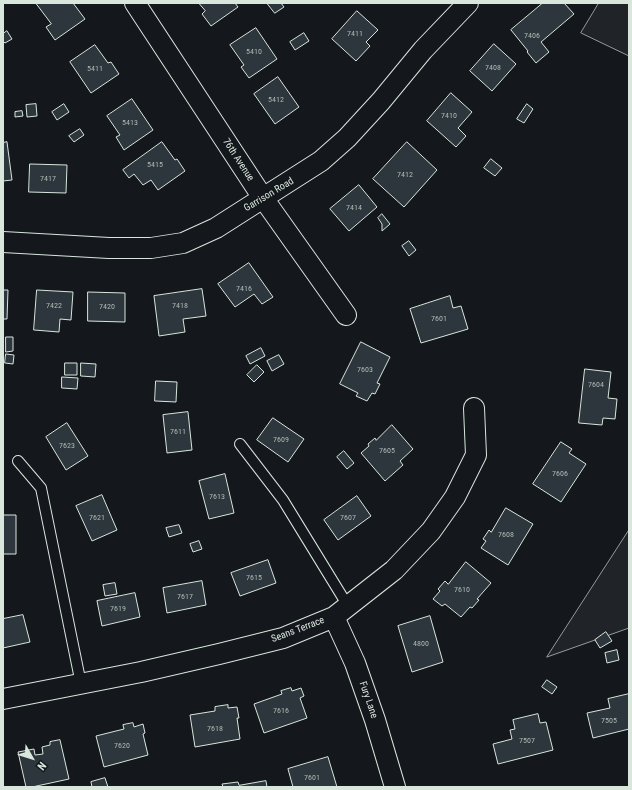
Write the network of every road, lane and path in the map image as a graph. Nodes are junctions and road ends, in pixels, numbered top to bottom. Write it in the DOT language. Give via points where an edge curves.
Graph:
graph roads {
  1 [pos="135,3"];
  2 [pos="468,3"];
  3 [pos="263,198"];
  4 [pos="3,242"];
  5 [pos="346,315"];
  6 [pos="474,408"];
  7 [pos="240,444"];
  8 [pos="18,460"];
  9 [pos="341,611"];
  10 [pos="81,684"];
  11 [pos="3,699"];
  12 [pos="395,787"];
  1 -- 3 [label="street, 76th Avenue"];
  2 -- 3 [label="street, Garrison Road" via="423,50 347,138 321,161"];
  3 -- 4 [label="street, Garrison Road" via="216,228 183,243 151,248 109,248"];
  3 -- 5 [label="street, 76th Avenue"];
  6 -- 9 [label="street, Seans Terrace" via="476,456 455,497 431,531 394,570"];
  7 -- 9 [label="lane" via="283,500"];
  8 -- 10 [label="lane" via="41,488"];
  9 -- 10 [label="street, Seans Terrace" via="276,640"];
  9 -- 12 [label="street, Fury Lane"];
  10 -- 11 [label="street, Seans Terrace"];
}
